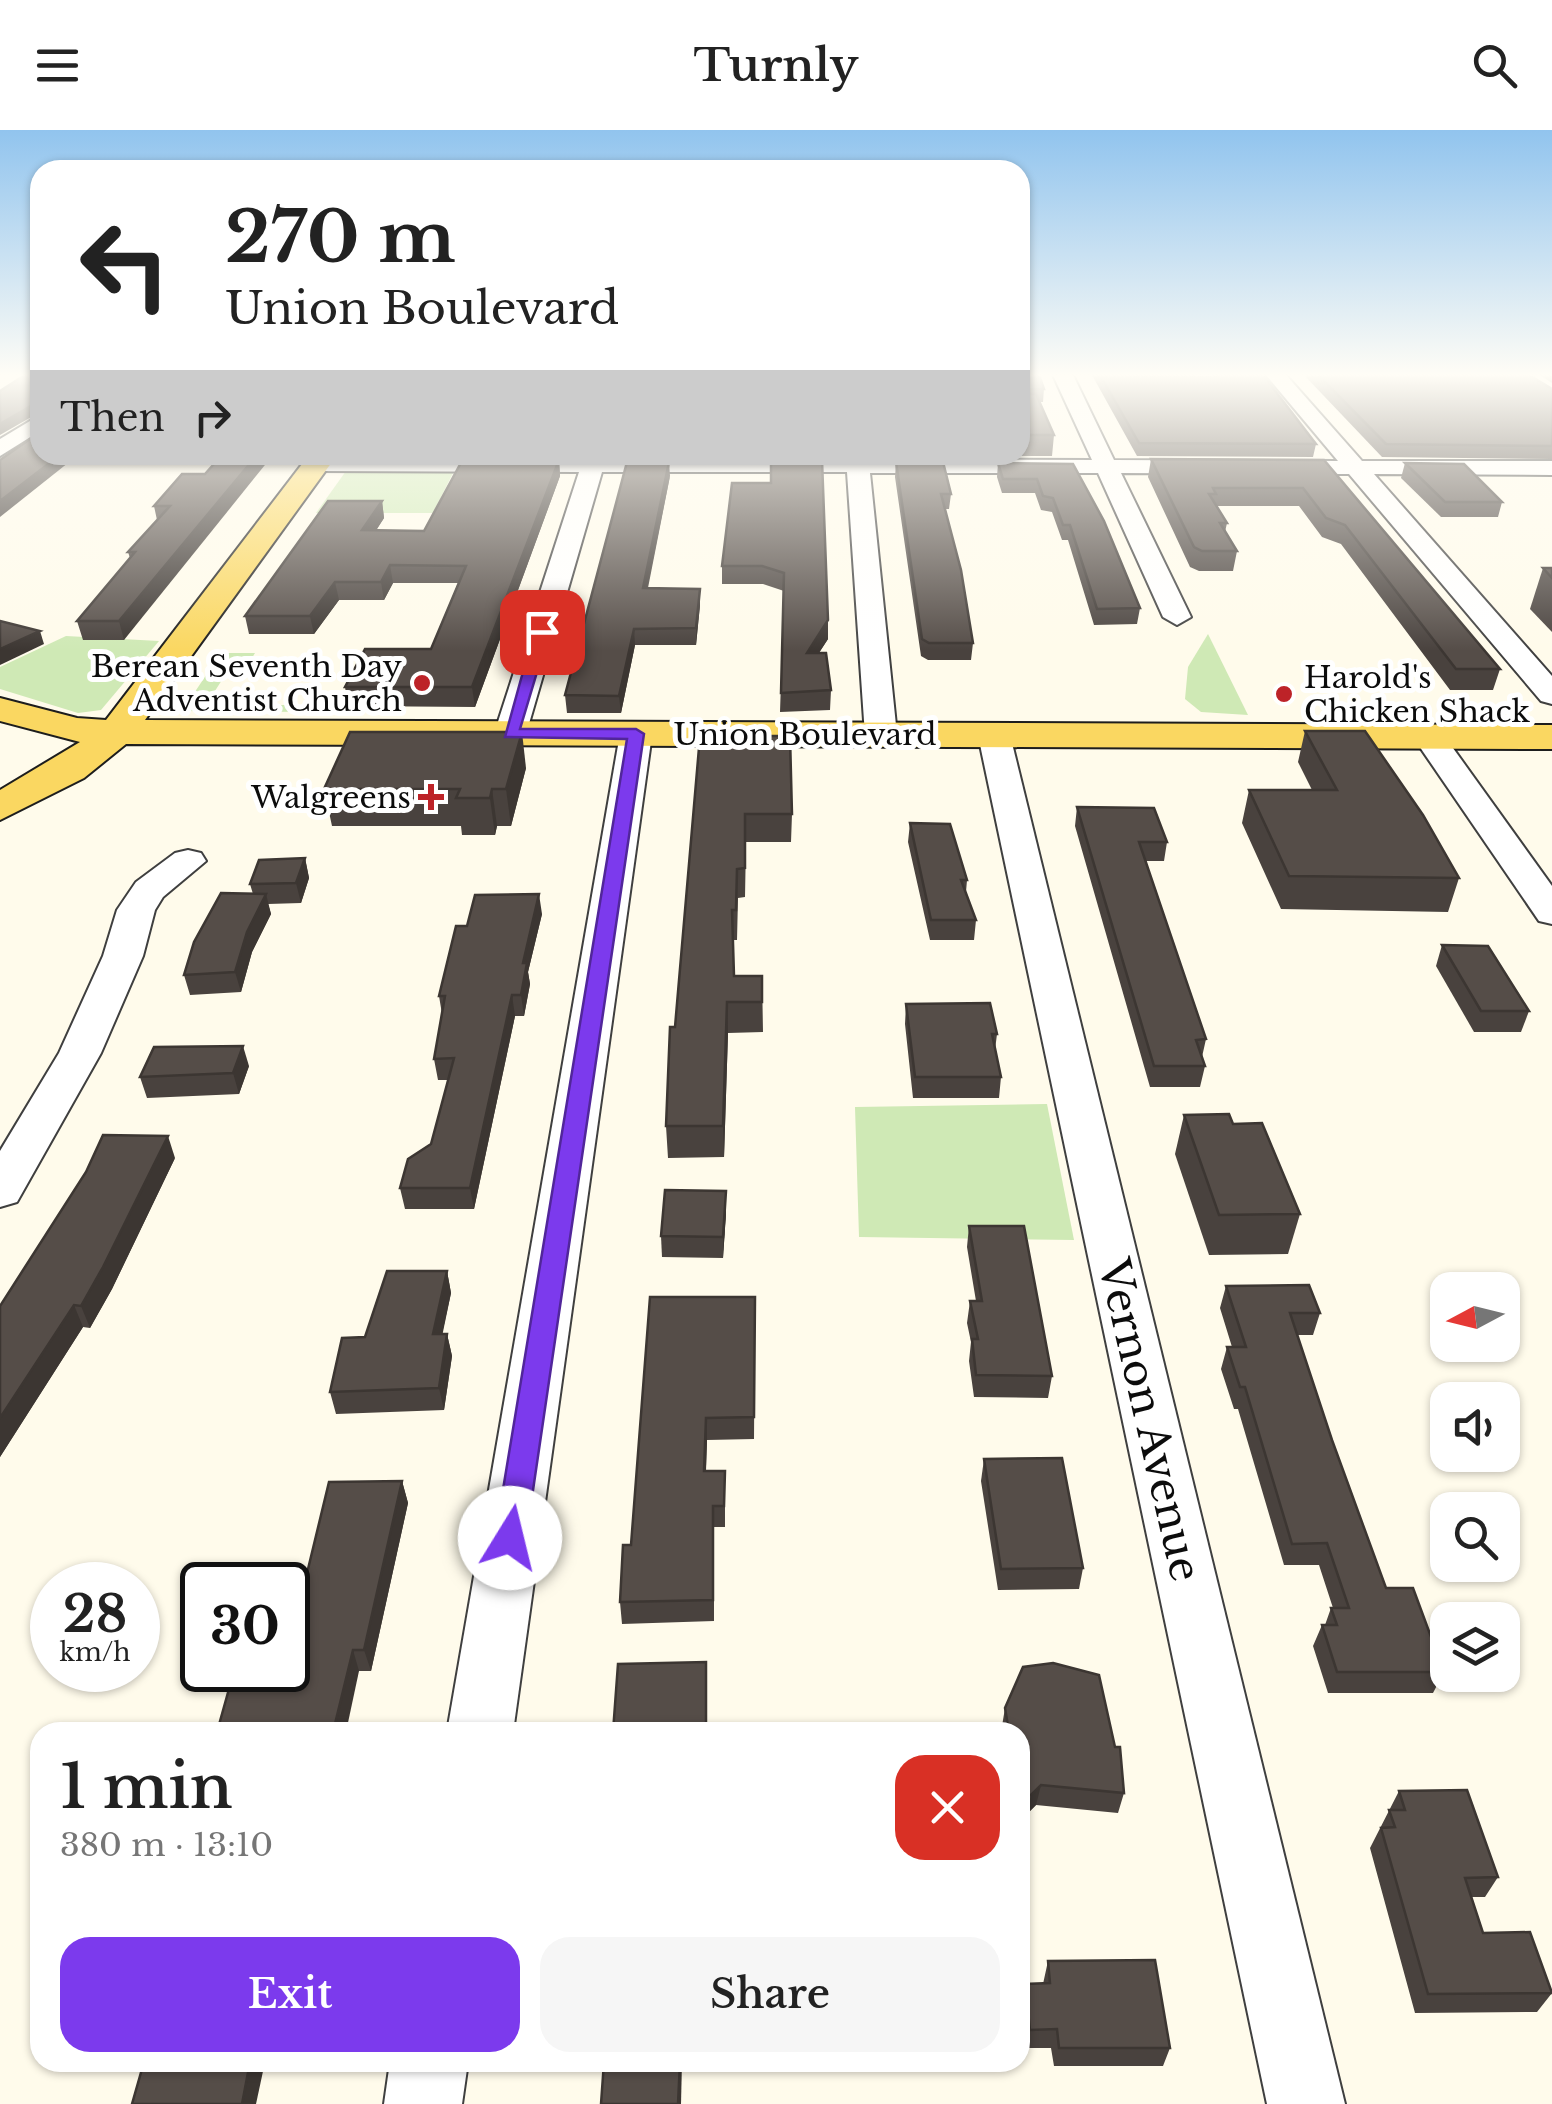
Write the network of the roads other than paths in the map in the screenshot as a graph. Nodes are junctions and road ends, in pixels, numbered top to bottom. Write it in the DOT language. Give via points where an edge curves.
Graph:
graph roads {
  1 [pos="314,467"];
  2 [pos="593,467"];
  3 [pos="859,467"];
  4 [pos="1106,467"];
  5 [pos="1354,467"];
  6 [pos="1464,467"];
  7 [pos="1552,468"];
  8 [pos="1177,617"];
  9 [pos="1552,695"];
  10 [pos="0,709"];
  11 [pos="117,732"];
  12 [pos="510,734"];
  13 [pos="636,734"];
  14 [pos="881,734"];
  15 [pos="994,735"];
  16 [pos="1430,737"];
  17 [pos="1552,737"];
  18 [pos="0,807"];
  19 [pos="188,861"];
  20 [pos="1552,913"];
  21 [pos="0,1191"];
  22 [pos="482,1722"];
  23 [pos="427,2072"];
  24 [pos="422,2104"];
  25 [pos="1306,2104"];
  1 -- 11 [label="main road"];
  2 -- 12 [label="street"];
  3 -- 14 [label="street"];
  4 -- 8 [label="street"];
  5 -- 9 [label="street"];
  6 -- 7 [label="street"];
  10 -- 11 [label="main road, Union Boulevard" via="61,727"];
  11 -- 12 [label="main road, Union Boulevard"];
  11 -- 18 [label="main road" via="70,769"];
  12 -- 13 [label="main road, Union Boulevard"];
  13 -- 14 [label="main road, Union Boulevard"];
  13 -- 22 [label="street"];
  14 -- 15 [label="main road, Union Boulevard"];
  15 -- 16 [label="main road, Union Boulevard"];
  15 -- 25 [label="street, Vernon Avenue"];
  16 -- 17 [label="main road, Union Boulevard"];
  16 -- 20 [label="street"];
  19 -- 21 [label="street" via="136,910 80,1053"];
  23 -- 24 [label="street"];
}
